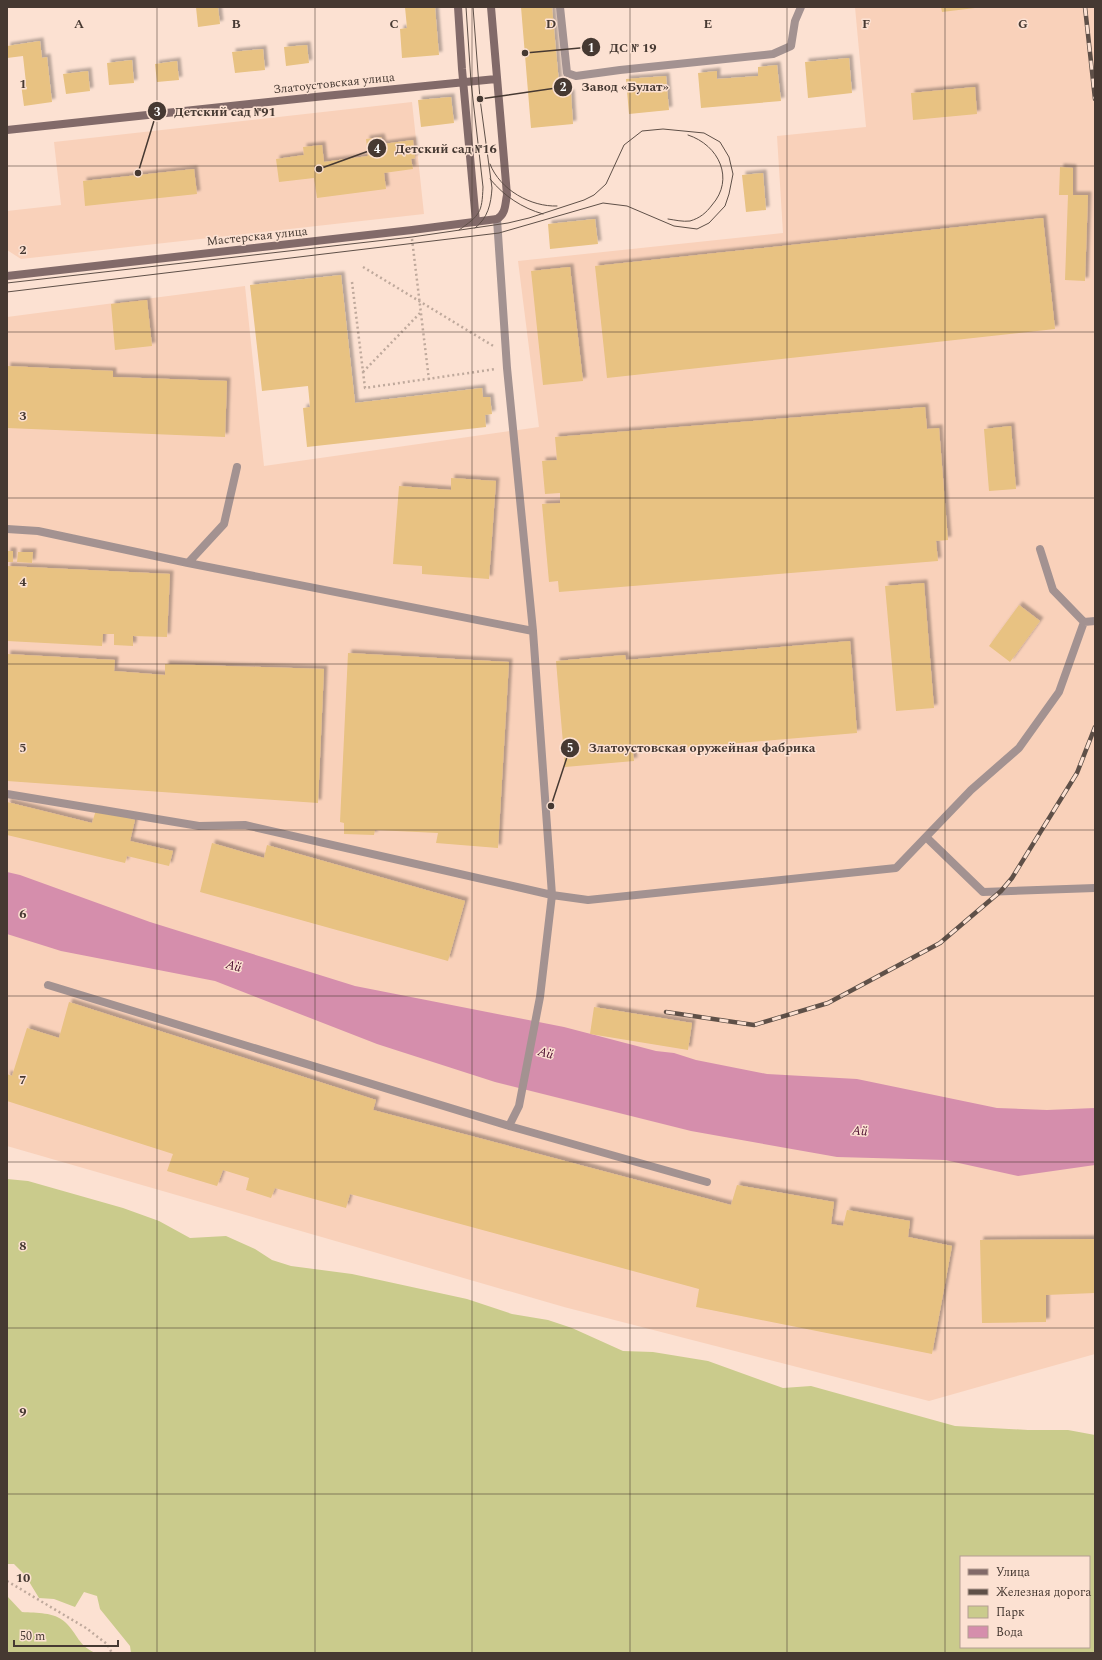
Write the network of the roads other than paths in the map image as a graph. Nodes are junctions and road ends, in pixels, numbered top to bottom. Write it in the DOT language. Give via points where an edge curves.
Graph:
graph roads {
  1 [pos="458,7"];
  2 [pos="491,7"];
  3 [pos="560,7"];
  4 [pos="800,7"];
  5 [pos="496,79"];
  6 [pos="463,82"];
  7 [pos="7,130"];
  8 [pos="497,219"];
  9 [pos="476,222"];
  10 [pos="7,276"];
  11 [pos="237,467"];
  12 [pos="7,529"];
  13 [pos="1040,549"];
  14 [pos="188,563"];
  15 [pos="1095,621"];
  16 [pos="1084,622"];
  17 [pos="533,631"];
  18 [pos="7,794"];
  19 [pos="926,837"];
  20 [pos="1095,888"];
  21 [pos="552,895"];
  22 [pos="48,985"];
  23 [pos="509,1126"];
  24 [pos="707,1182"];
  1 -- 6 [label="main road"];
  2 -- 5 [label="main road"];
  3 -- 4 [label="lane" via="567,73 576,76 773,54 791,46"];
  5 -- 6 [label="main road, Златоустовская улица"];
  5 -- 8 [label="main road" via="506,186 505,210"];
  6 -- 7 [label="main road, Златоустовская улица"];
  6 -- 9 [label="main road"];
  8 -- 9 [label="main road, Мастерская улица"];
  8 -- 17 [label="lane" via="507,368"];
  9 -- 10 [label="main road, Мастерская улица"];
  11 -- 14 [label="lane" via="224,524"];
  12 -- 14 [label="lane" via="38,531"];
  13 -- 16 [label="lane" via="1053,590"];
  14 -- 17 [label="lane"];
  15 -- 16 [label="lane"];
  16 -- 19 [label="lane" via="1059,692 1019,748 971,790"];
  17 -- 21 [label="lane"];
  18 -- 21 [label="lane" via="200,826 246,825"];
  19 -- 20 [label="lane" via="983,892"];
  19 -- 21 [label="lane" via="896,868 588,900"];
  21 -- 23 [label="lane" via="540,997 519,1106"];
  22 -- 23 [label="lane"];
  23 -- 24 [label="lane"];
}
